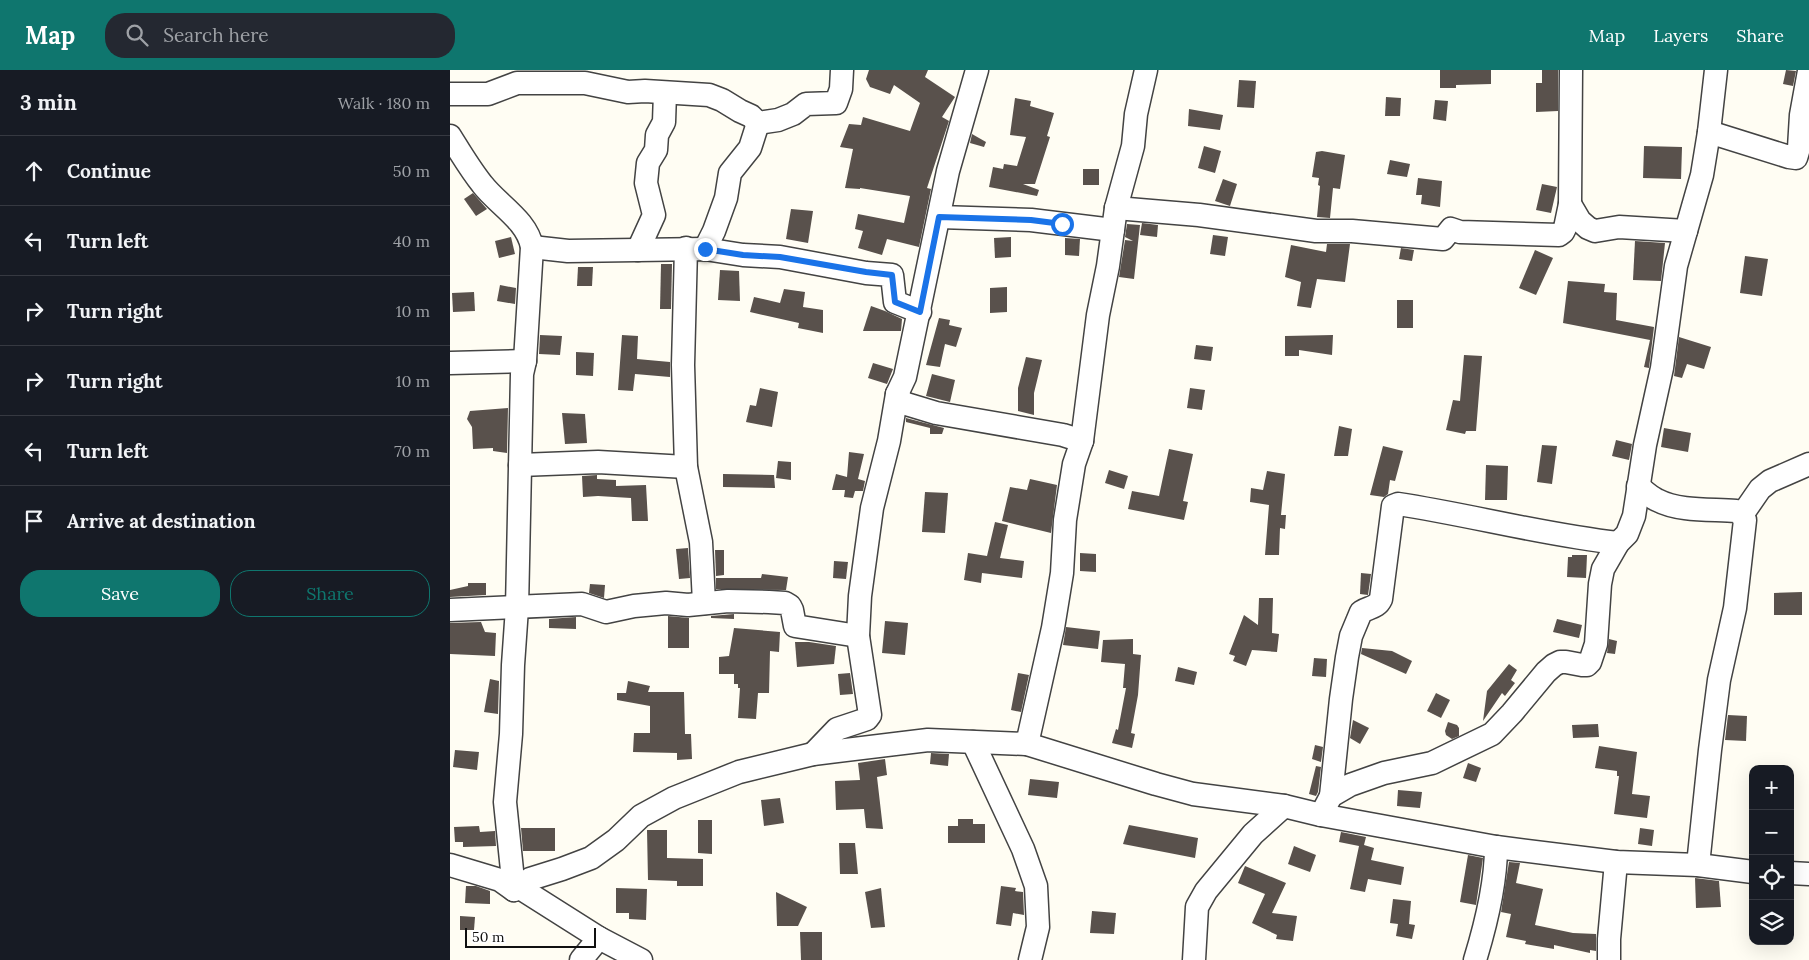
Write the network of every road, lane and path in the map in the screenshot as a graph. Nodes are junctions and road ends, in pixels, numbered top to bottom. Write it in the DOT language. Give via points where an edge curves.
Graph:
graph roads {
  1 [pos="842,70"];
  2 [pos="1146,70"];
  3 [pos="1571,70"];
  4 [pos="1716,70"];
  5 [pos="971,71"];
  6 [pos="1809,71"];
  7 [pos="665,93"];
  8 [pos="450,94"];
  9 [pos="758,124"];
  10 [pos="1709,132"];
  11 [pos="450,136"];
  12 [pos="1570,204"];
  13 [pos="1116,208"];
  14 [pos="939,217"];
  15 [pos="1113,230"];
  16 [pos="1686,232"];
  17 [pos="532,247"];
  18 [pos="696,249"];
  19 [pos="638,250"];
  20 [pos="920,312"];
  21 [pos="525,361"];
  22 [pos="450,363"];
  23 [pos="897,394"];
  24 [pos="1082,441"];
  25 [pos="1809,464"];
  26 [pos="520,465"];
  27 [pos="686,467"];
  28 [pos="1638,486"];
  29 [pos="1742,515"];
  30 [pos="1618,543"];
  31 [pos="704,603"];
  32 [pos="517,608"];
  33 [pos="450,610"];
  34 [pos="858,636"];
  35 [pos="973,742"];
  36 [pos="1027,744"];
  37 [pos="813,754"];
  38 [pos="1284,806"];
  39 [pos="1326,806"];
  40 [pos="1496,847"];
  41 [pos="1616,862"];
  42 [pos="450,865"];
  43 [pos="1698,865"];
  44 [pos="1749,871"];
  45 [pos="1794,873"];
  46 [pos="1809,874"];
  47 [pos="514,890"];
  48 [pos="599,938"];
  49 [pos="581,960"];
  50 [pos="641,960"];
  51 [pos="1030,960"];
  52 [pos="1194,960"];
  53 [pos="1474,960"];
  54 [pos="1609,960"];
  1 -- 9 [label="street" via="836,102 806,104 793,114"];
  2 -- 13 [label="street" via="1133,146"];
  3 -- 12 [label="street"];
  4 -- 10 [label="street"];
  5 -- 14 [label="street"];
  6 -- 10 [label="street" via="1796,158"];
  7 -- 8 [label="street" via="628,92 566,82 517,83 488,94"];
  7 -- 9 [label="street" via="709,95 752,116"];
  7 -- 19 [label="street" via="664,122 657,135 656,150 648,163 646,184 654,216"];
  9 -- 18 [label="street" via="750,148 730,173 726,198 714,231"];
  10 -- 16 [label="street" via="1702,175"];
  11 -- 17 [label="street" via="483,186 520,221"];
  12 -- 13 [label="street" via="1565,228 1559,235 1451,229 1443,239 1361,231 1316,231 1199,215"];
  12 -- 16 [label="street" via="1580,221 1595,231 1619,227"];
  13 -- 15 [label="street"];
  14 -- 15 [label="street" via="1031,220"];
  14 -- 20 [label="street"];
  15 -- 24 [label="street"];
  16 -- 28 [label="street" via="1676,266 1662,368"];
  17 -- 19 [label="street" via="568,251"];
  17 -- 21 [label="street"];
  18 -- 19 [label="street"];
  18 -- 20 [label="street" via="780,257 892,275 895,302"];
  18 -- 27 [label="street" via="682,365"];
  20 -- 23 [label="street" via="906,377"];
  21 -- 22 [label="street"];
  21 -- 26 [label="street"];
  23 -- 24 [label="street" via="904,403 936,413"];
  23 -- 34 [label="street" via="872,508"];
  24 -- 36 [label="street" via="1074,464 1053,628"];
  25 -- 29 [label="street" via="1765,485"];
  26 -- 27 [label="street" via="598,462"];
  26 -- 32 [label="street"];
  27 -- 31 [label="street" via="701,542"];
  28 -- 29 [label="street" via="1667,504 1736,511"];
  28 -- 30 [label="street" via="1634,516 1629,530"];
  29 -- 43 [label="street" via="1745,520 1735,608 1719,680"];
  30 -- 39 [label="street" via="1603,569 1596,644 1587,665 1566,662 1554,665 1492,734 1432,763 1369,777 1350,785"];
  30 -- 39 [label="street" via="1453,512 1393,506 1381,599 1376,607 1361,612 1351,636"];
  31 -- 32 [label="street" via="666,603 606,612 582,604"];
  31 -- 34 [label="street" via="785,604 792,610 795,626"];
  32 -- 33 [label="street"];
  32 -- 47 [label="street" via="505,802"];
  34 -- 37 [label="street" via="870,715 867,719 837,729"];
  35 -- 36 [label="street"];
  35 -- 37 [label="street" via="928,740"];
  35 -- 51 [label="street" via="1023,849 1036,886 1038,927"];
  36 -- 38 [label="street" via="1193,794"];
  37 -- 47 [label="street" via="740,772 674,798 641,816 591,858 530,879"];
  38 -- 39 [label="street"];
  38 -- 52 [label="street" via="1253,834 1206,891 1197,907"];
  39 -- 40 [label="street"];
  40 -- 41 [label="street"];
  40 -- 53 [label="street" via="1496,869"];
  41 -- 43 [label="street"];
  41 -- 54 [label="street"];
  42 -- 47 [label="street" via="500,880"];
  43 -- 44 [label="street"];
  45 -- 46 [label="street"];
  47 -- 48 [label="street" via="520,888"];
  48 -- 49 [label="street"];
  48 -- 50 [label="street"];
}
